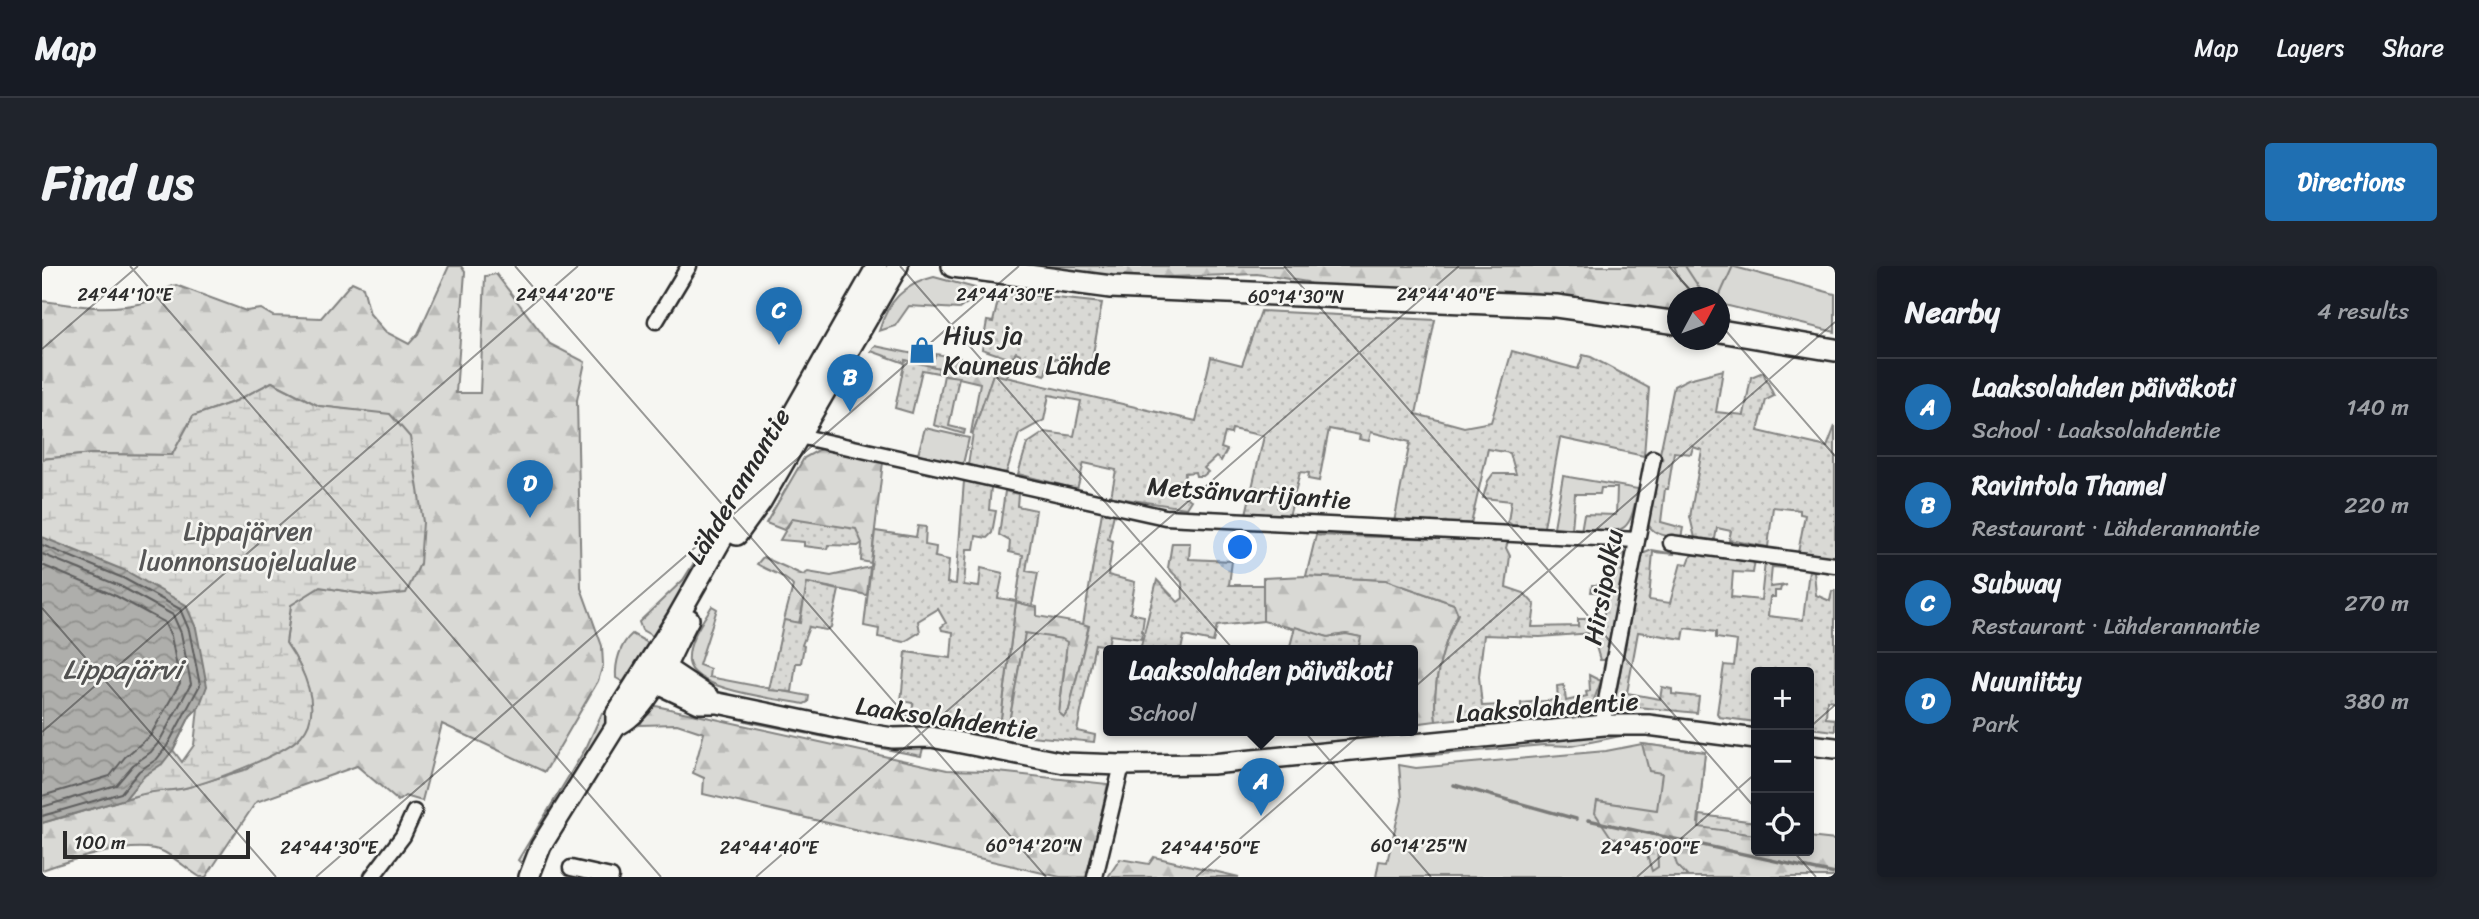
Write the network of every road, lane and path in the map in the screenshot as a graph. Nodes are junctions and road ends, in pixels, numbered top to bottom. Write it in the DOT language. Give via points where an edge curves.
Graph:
graph roads {
  1 [pos="688,266"];
  2 [pos="877,266"];
  3 [pos="898,266"];
  4 [pos="953,266"];
  5 [pos="980,267"];
  6 [pos="656,321"];
  7 [pos="1667,321"];
  8 [pos="1730,333"];
  9 [pos="1764,340"];
  10 [pos="1835,350"];
  11 [pos="1835,365"];
  12 [pos="791,434"];
  13 [pos="1653,458"];
  14 [pos="1637,540"];
  15 [pos="1671,542"];
  16 [pos="1835,565"];
  17 [pos="653,671"];
  18 [pos="1604,725"];
  19 [pos="1751,738"];
  20 [pos="1814,746"];
  21 [pos="1835,748"];
  22 [pos="1122,765"];
  23 [pos="414,812"];
  24 [pos="541,846"];
  25 [pos="571,868"];
  26 [pos="372,877"];
  27 [pos="515,877"];
  28 [pos="530,877"];
  29 [pos="611,877"];
  30 [pos="1095,877"];
  1 -- 6 [label="street"];
  2 -- 12 [label="street, Lähderannantie"];
  3 -- 12 [label="street, Lähderannantie"];
  4 -- 5 [label="main road"];
  5 -- 7 [label="main road" via="1111,287 1556,306"];
  8 -- 9 [label="main road"];
  9 -- 10 [label="main road" via="1775,338"];
  9 -- 11 [label="main road"];
  12 -- 14 [label="street, Metsänvartijantie" via="1165,517"];
  12 -- 17 [label="street, Lähderannantie" via="722,560"];
  13 -- 14 [label="street, Hirsipolku"];
  14 -- 18 [label="street, Hirsipolku"];
  15 -- 16 [label="street"];
  17 -- 22 [label="street, Laaksolahdentie" via="699,703 893,738 931,737 1064,763"];
  17 -- 24 [label="street, Lähderannantie" via="629,720 616,726"];
  18 -- 19 [label="street, Laaksolahdentie" via="1648,725"];
  18 -- 22 [label="street, Laaksolahdentie" via="1212,764"];
  20 -- 21 [label="street"];
  22 -- 30 [label="street"];
  23 -- 26 [label="street" via="403,836"];
  24 -- 27 [label="street, Lähderannantie"];
  24 -- 28 [label="street, Lähderannantie"];
  25 -- 29 [label="street"];
}
